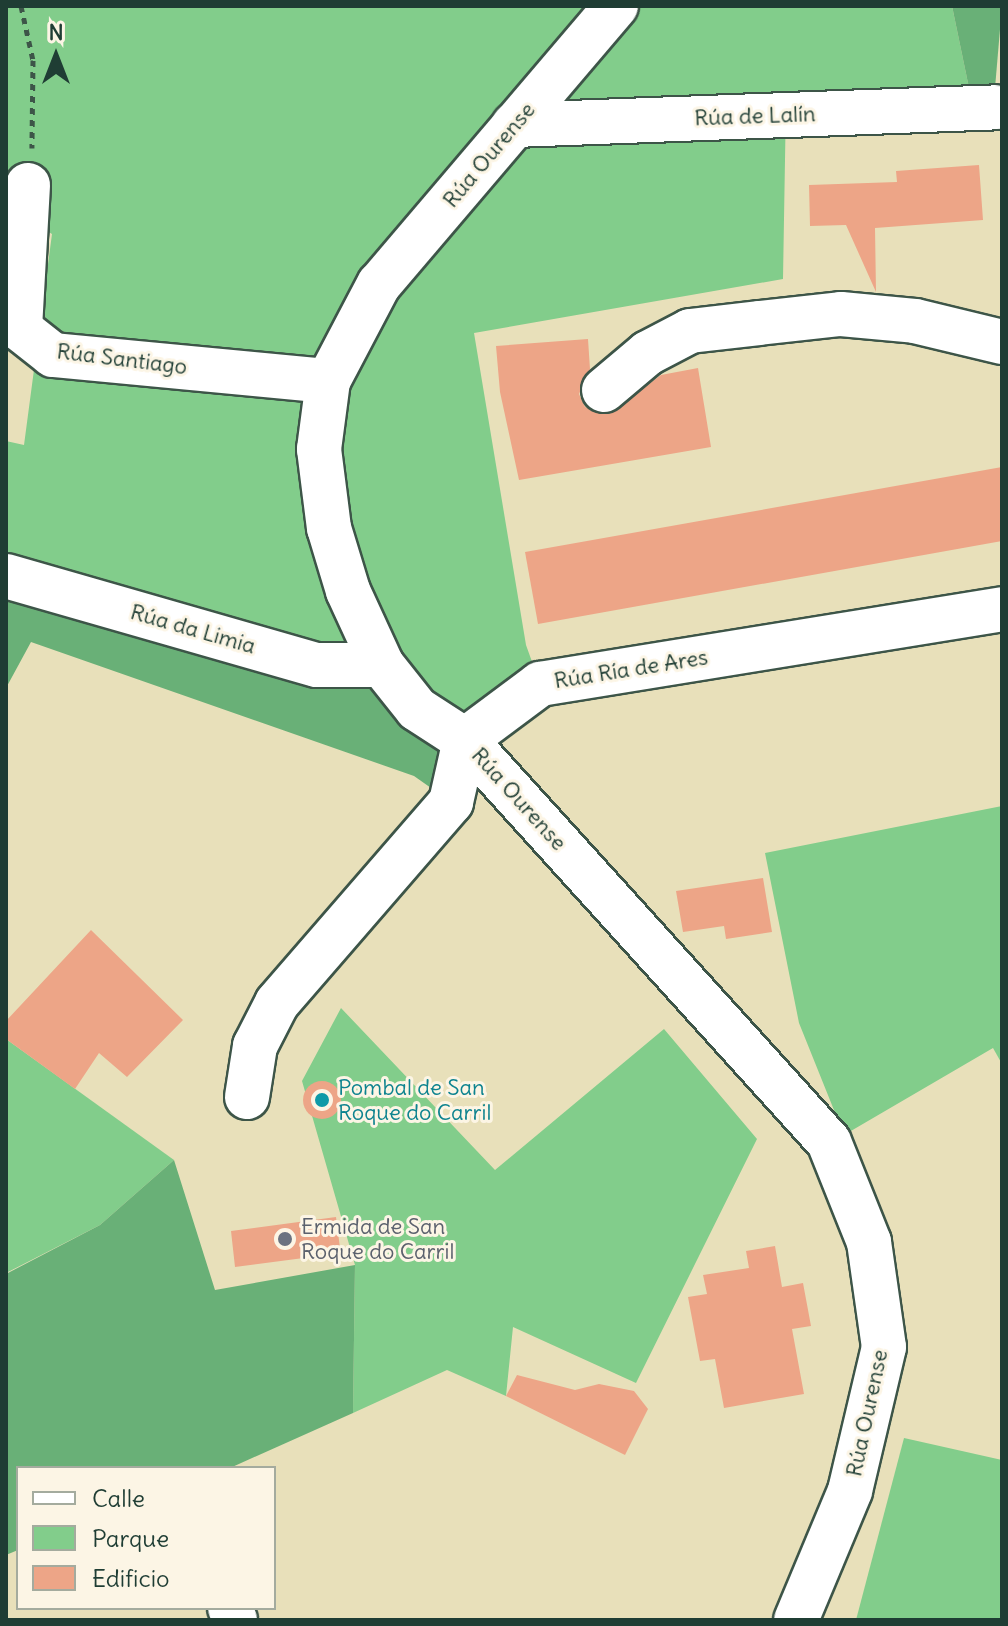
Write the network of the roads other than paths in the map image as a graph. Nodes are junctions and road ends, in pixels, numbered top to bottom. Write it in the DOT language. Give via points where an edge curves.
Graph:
graph roads {
  1 [pos="616,6"];
  2 [pos="996,107"];
  3 [pos="514,125"];
  4 [pos="28,185"];
  5 [pos="1002,342"];
  6 [pos="328,381"];
  7 [pos="604,390"];
  8 [pos="6,576"];
  9 [pos="1002,609"];
  10 [pos="382,665"];
  11 [pos="465,740"];
  12 [pos="247,1097"];
  13 [pos="796,1620"];
  1 -- 3 [label="street, Rúa Ourense"];
  2 -- 3 [label="street, Rúa de Lalín"];
  3 -- 6 [label="street, Rúa Ourense" via="379,284"];
  4 -- 6 [label="street, Rúa Santiago" via="20,329 53,355"];
  5 -- 7 [label="street" via="915,321 841,314 690,331 648,353"];
  6 -- 10 [label="street, Rúa Ourense" via="319,449 329,528 348,591"];
  8 -- 10 [label="street, Rúa da Limia" via="317,665"];
  9 -- 11 [label="street, Rúa Ría de Ares" via="540,684"];
  10 -- 11 [label="street, Rúa Ourense" via="417,709"];
  11 -- 12 [label="street" via="451,802 277,1003 255,1046"];
  11 -- 13 [label="street, Rúa Ourense" via="829,1142 869,1242 884,1347 850,1491"];
}
